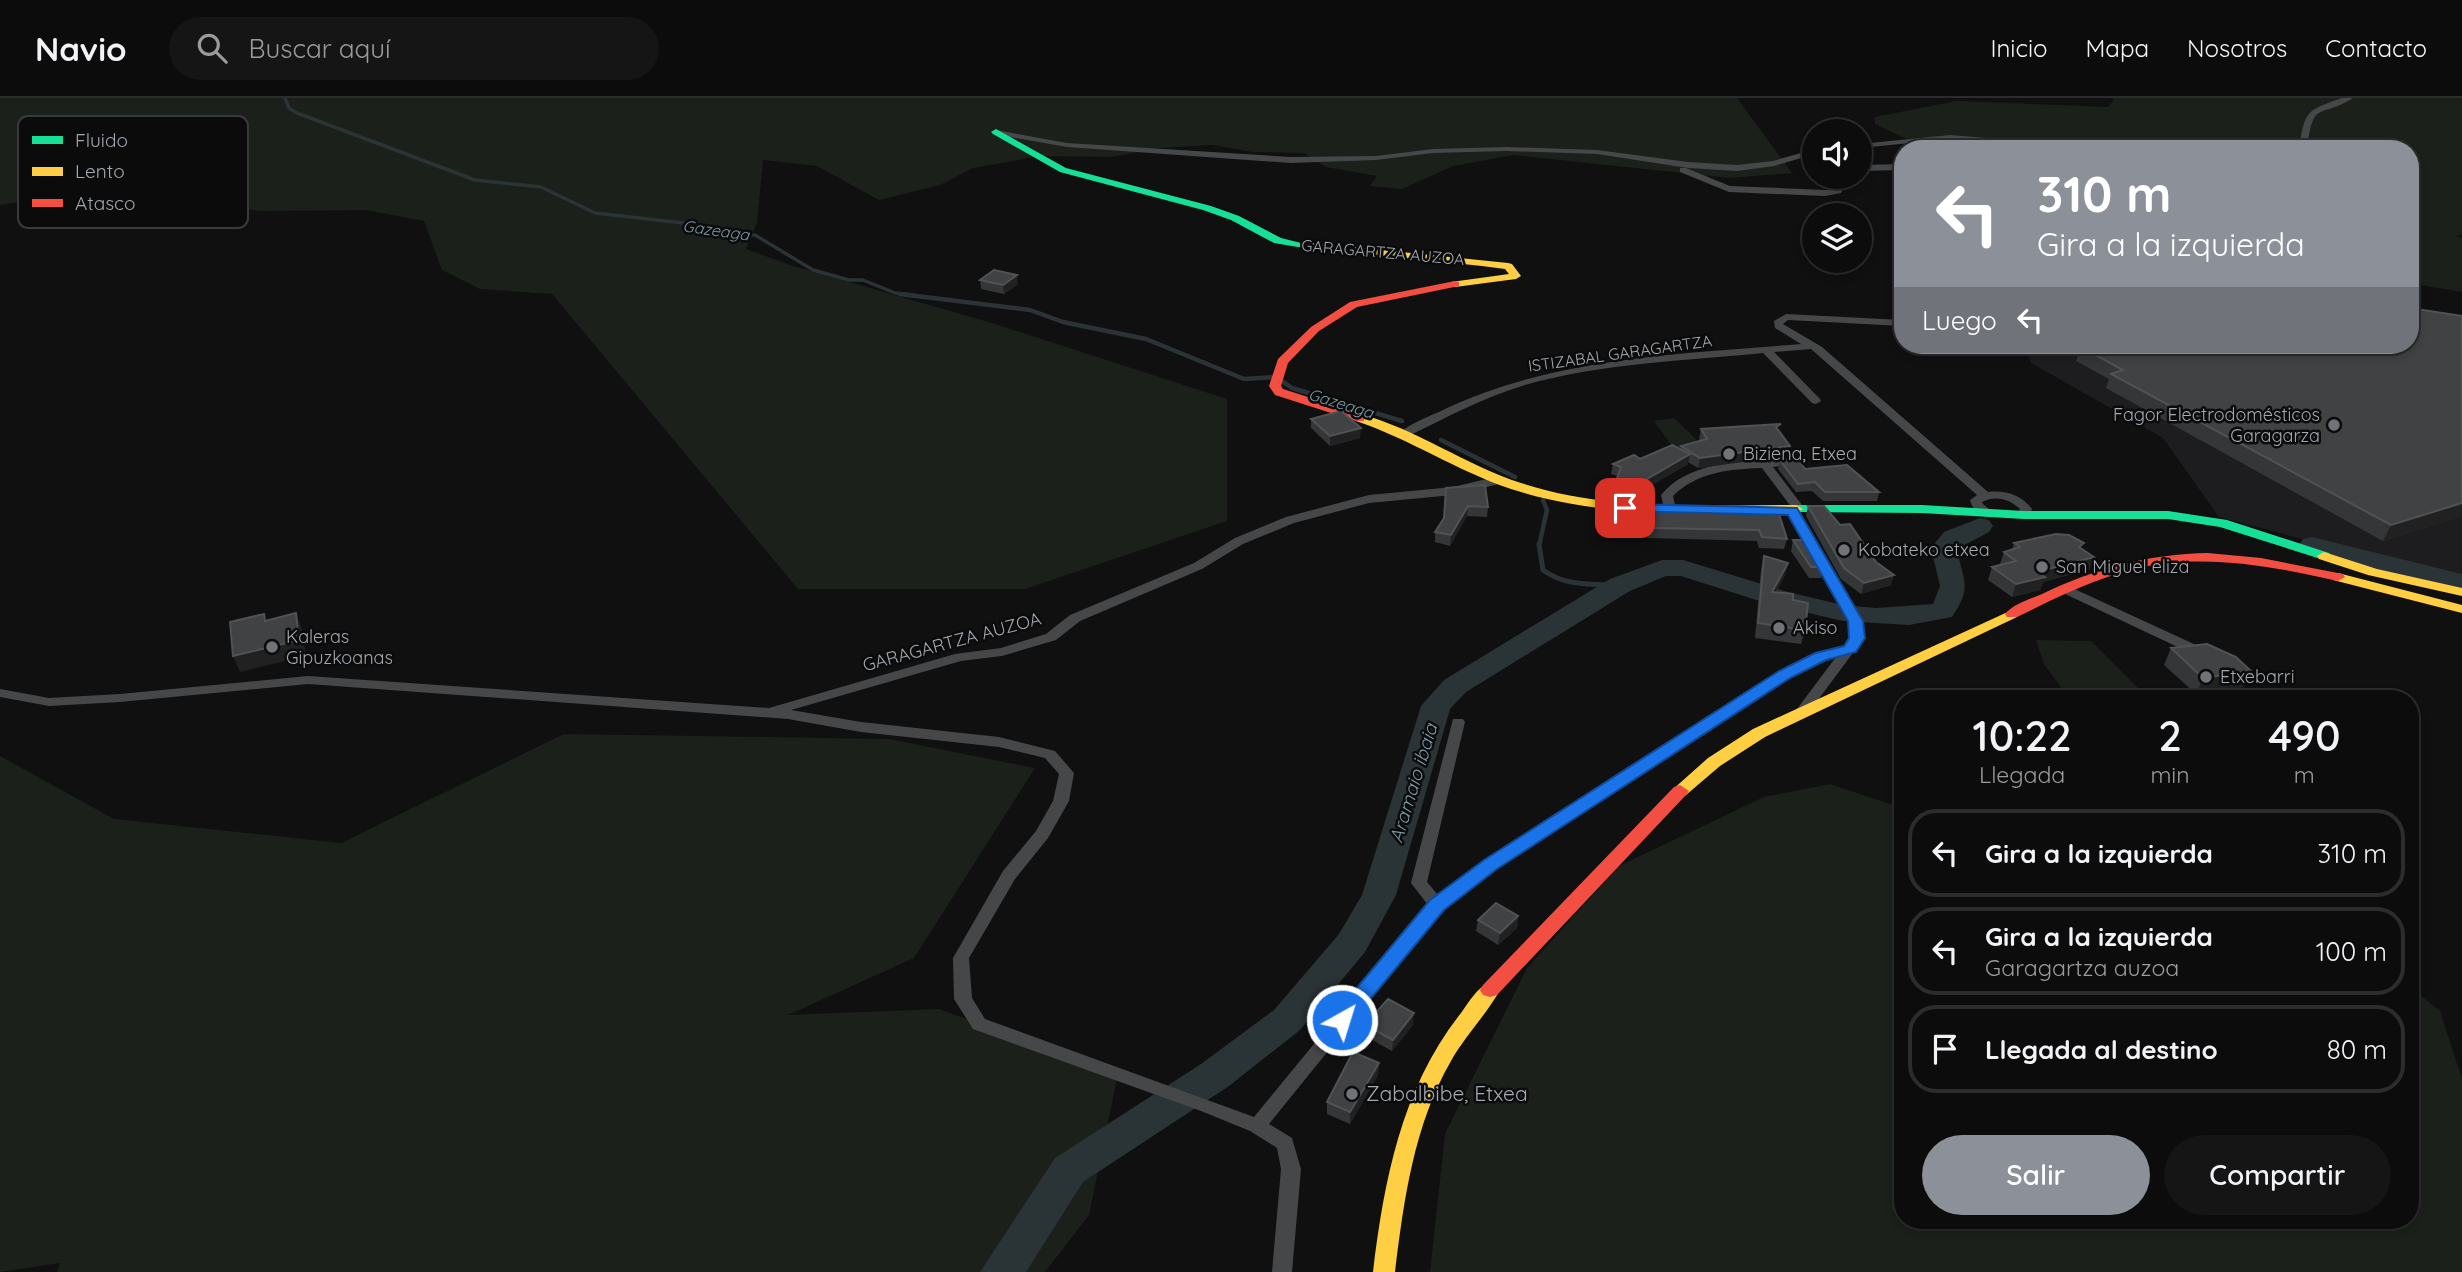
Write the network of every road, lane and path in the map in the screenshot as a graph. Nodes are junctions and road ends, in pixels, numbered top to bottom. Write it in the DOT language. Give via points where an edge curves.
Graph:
graph roads {
  1 [pos="2349,98"];
  2 [pos="996,132"];
  3 [pos="1920,140"];
  4 [pos="1988,140"];
  5 [pos="2305,140"];
  6 [pos="1894,143"];
  7 [pos="1872,145"];
  8 [pos="1802,155"];
  9 [pos="1641,158"];
  10 [pos="1894,167"];
  11 [pos="1872,168"];
  12 [pos="1841,189"];
  13 [pos="1894,323"];
  14 [pos="1813,346"];
  15 [pos="1766,350"];
  16 [pos="1816,401"];
  17 [pos="1404,434"];
  18 [pos="1801,460"];
  19 [pos="1765,464"];
  20 [pos="1499,480"];
  21 [pos="1985,495"];
  22 [pos="1670,509"];
  23 [pos="1796,510"];
  24 [pos="1989,514"];
  25 [pos="2024,515"];
  26 [pos="2068,590"];
  27 [pos="2462,592"];
  28 [pos="2462,609"];
  29 [pos="1850,649"];
  30 [pos="2216,659"];
  31 [pos="0,693"];
  32 [pos="763,713"];
  33 [pos="1801,713"];
  34 [pos="1458,722"];
  35 [pos="1437,905"];
  36 [pos="1257,1126"];
  37 [pos="1282,1272"];
  38 [pos="1384,1272"];
  1 -- 5 [label="street" via="2314,111"];
  2 -- 9 [label="street, GARAGARTZA AUZOA" via="1077,146 1291,160 1480,149"];
  2 -- 17 [label="street, GARAGARTZA AUZOA" via="1063,170 1207,208 1278,241 1357,253 1482,261 1515,271 1516,276 1505,279 1468,281 1354,304 1315,329 1282,362 1275,386 1279,392"];
  3 -- 4 [label="street"];
  6 -- 7 [label="street"];
  8 -- 9 [label="street" via="1737,168"];
  9 -- 12 [label="street" via="1697,174 1729,189 1825,194"];
  10 -- 11 [label="street"];
  13 -- 14 [label="street" via="1779,318 1780,328"];
  14 -- 15 [label="street, ISTIZABAL GARAGARTZA"];
  14 -- 21 [label="street"];
  15 -- 16 [label="street"];
  15 -- 17 [label="street, ISTIZABAL GARAGARTZA" via="1526,382 1484,396"];
  17 -- 20 [label="street, GARAGARTZA AUZOA"];
  18 -- 19 [label="street"];
  19 -- 22 [label="street" via="1726,468 1686,480 1667,495"];
  19 -- 23 [label="street"];
  20 -- 22 [label="street, GARAGARTZA AUZOA" via="1570,499"];
  20 -- 32 [label="street, GARAGARTZA AUZOA" via="1454,491 1370,499 1301,516 1075,618 1051,637 1032,644 960,657"];
  21 -- 24 [label="street" via="1975,503"];
  21 -- 25 [label="street" via="2014,498 2026,509"];
  22 -- 23 [label="street, GARAGARTZA AUZOA"];
  23 -- 24 [label="street, GARAGARTZA AUZOA"];
  23 -- 29 [label="street" via="1855,621 1857,638"];
  24 -- 25 [label="street, GARAGARTZA AUZOA"];
  25 -- 27 [label="street, GARAGARTZA AUZOA" via="2157,515 2222,523 2373,572"];
  26 -- 28 [label="street" via="2152,561 2205,558 2270,564"];
  26 -- 30 [label="street"];
  26 -- 33 [label="street"];
  29 -- 33 [label="street"];
  29 -- 35 [label="street" via="1784,674 1491,864"];
  31 -- 32 [label="street" via="49,702 308,680"];
  32 -- 36 [label="street" via="999,742 1050,754 1067,773 1061,801 995,897 961,958 963,999 979,1024"];
  33 -- 38 [label="street" via="1737,746 1656,813 1494,985 1462,1027 1434,1071 1409,1128 1391,1200"];
  34 -- 35 [label="street" via="1419,883"];
  35 -- 36 [label="street"];
  36 -- 37 [label="street" via="1285,1144 1291,1169"];
}
